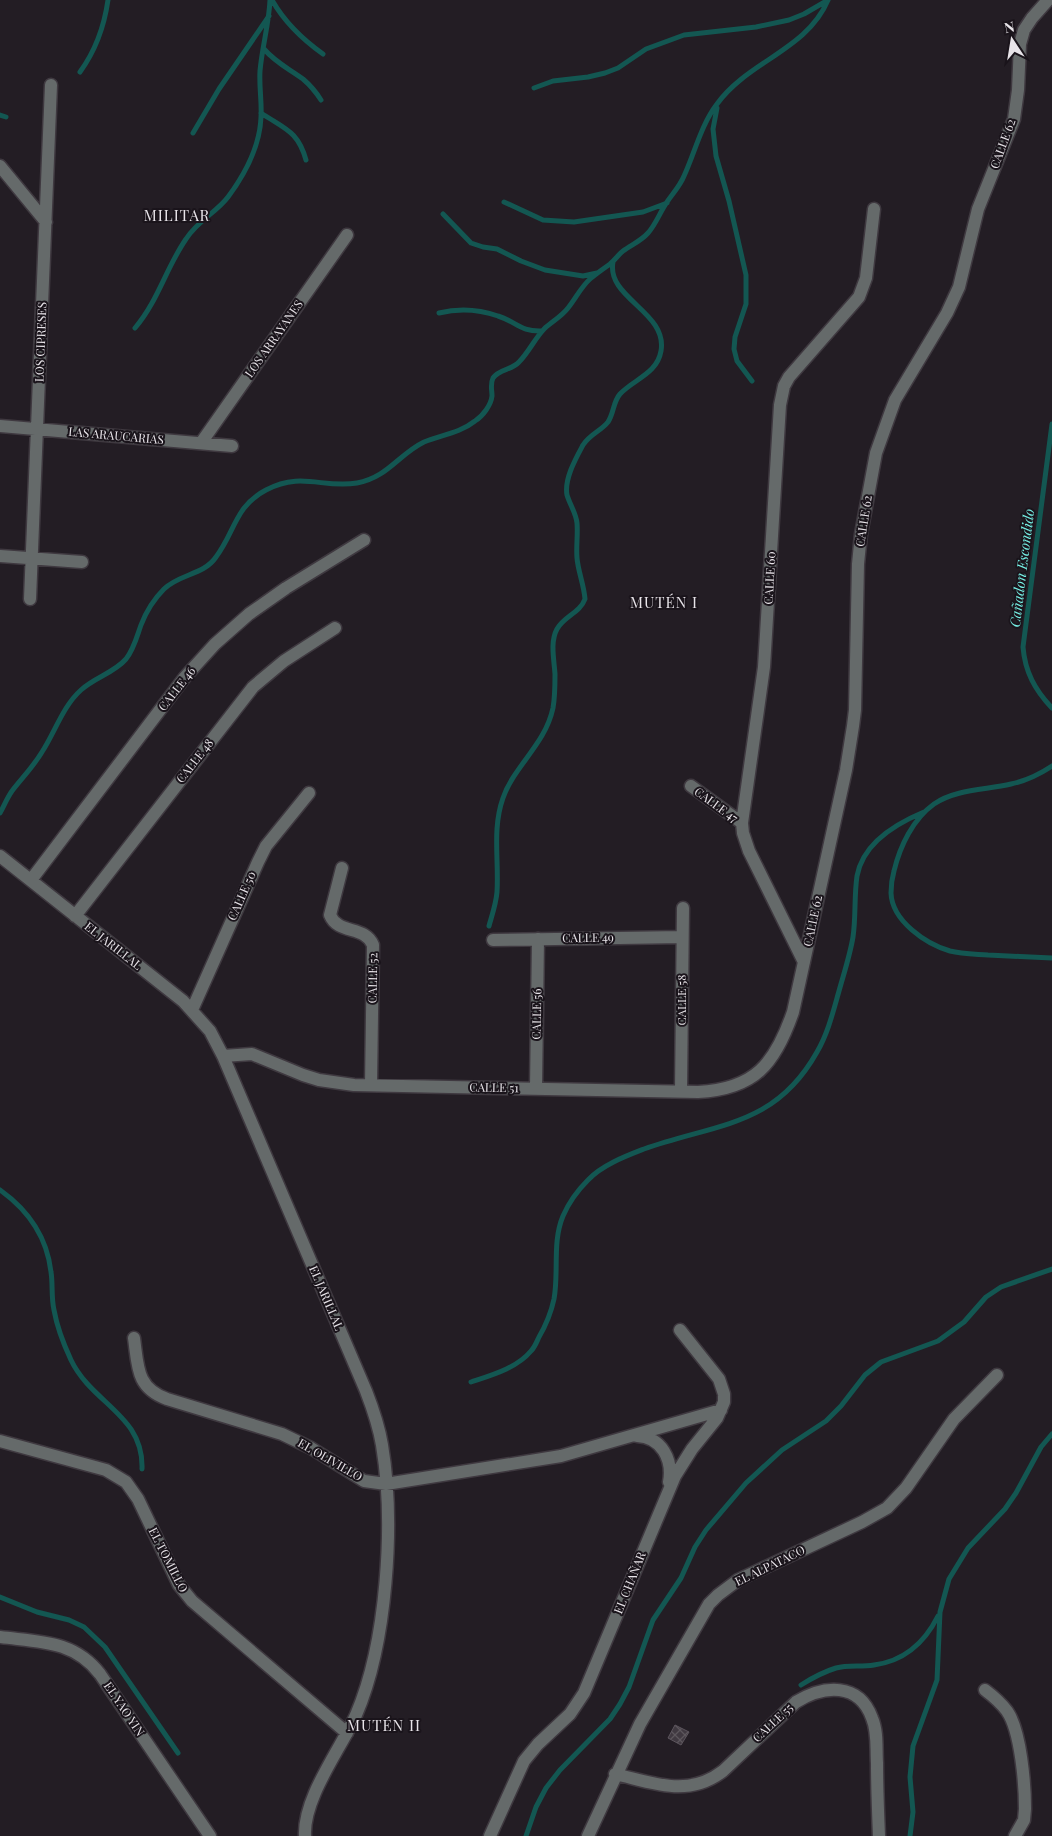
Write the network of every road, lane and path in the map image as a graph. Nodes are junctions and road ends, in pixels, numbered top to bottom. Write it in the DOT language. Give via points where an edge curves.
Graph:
graph roads {
  1 [pos="1048,0"];
  2 [pos="51,85"];
  3 [pos="0,166"];
  4 [pos="874,209"];
  5 [pos="46,222"];
  6 [pos="346,234"];
  7 [pos="0,426"];
  8 [pos="37,429"];
  9 [pos="201,443"];
  10 [pos="232,446"];
  11 [pos="364,540"];
  12 [pos="0,556"];
  13 [pos="32,558"];
  14 [pos="82,562"];
  15 [pos="30,599"];
  16 [pos="335,628"];
  17 [pos="691,786"];
  18 [pos="309,792"];
  19 [pos="742,823"];
  20 [pos="0,856"];
  21 [pos="342,868"];
  22 [pos="30,880"];
  23 [pos="683,908"];
  24 [pos="75,916"];
  25 [pos="682,937"];
  26 [pos="538,939"];
  27 [pos="493,940"];
  28 [pos="804,962"];
  29 [pos="192,1010"];
  30 [pos="223,1056"];
  31 [pos="764,1067"];
  32 [pos="371,1085"];
  33 [pos="536,1088"];
  34 [pos="681,1091"];
  35 [pos="680,1330"];
  36 [pos="134,1338"];
  37 [pos="997,1375"];
  38 [pos="721,1410"];
  39 [pos="630,1437"];
  40 [pos="0,1441"];
  41 [pos="386,1484"];
  42 [pos="668,1491"];
  43 [pos="0,1637"];
  44 [pos="985,1690"];
  45 [pos="347,1733"];
  46 [pos="616,1774"];
  47 [pos="210,1836"];
  48 [pos="305,1836"];
  49 [pos="490,1836"];
  50 [pos="588,1836"];
  51 [pos="879,1836"];
  52 [pos="1014,1836"];
  1 -- 28 [label="street, CALLE 62" via="1024,30 1014,119 978,209 959,287 895,400 876,453 858,564 853,726"];
  2 -- 5 [label="street, LOS CIPRESES"];
  3 -- 5 [label="street"];
  4 -- 19 [label="street, CALLE 60" via="864,288 853,305 788,377 781,395 764,674"];
  5 -- 8 [label="street, LOS CIPRESES"];
  6 -- 9 [label="street, LOS ARRAYANES"];
  7 -- 8 [label="street, LAS ARAUCARIAS"];
  8 -- 9 [label="street, LAS ARAUCARIAS"];
  8 -- 13 [label="street, LOS CIPRESES"];
  9 -- 10 [label="street, LAS ARAUCARIAS"];
  11 -- 22 [label="street, CALLE 46" via="286,588 215,644 185,677"];
  12 -- 13 [label="street"];
  13 -- 14 [label="street"];
  13 -- 15 [label="street, LOS CIPRESES"];
  16 -- 24 [label="street, CALLE 48" via="284,661 252,687"];
  17 -- 19 [label="street, CALLE 47"];
  18 -- 29 [label="street, CALLE 50" via="258,862"];
  19 -- 28 [label="street, CALLE 60" via="749,851"];
  20 -- 22 [label="street, EL JARILLAL"];
  21 -- 32 [label="street, CALLE 52" via="330,910 332,919 340,926 367,935 373,945"];
  22 -- 24 [label="street, EL JARILLAL"];
  23 -- 25 [label="street, CALLE 58"];
  24 -- 29 [label="street, EL JARILLAL"];
  25 -- 26 [label="street, CALLE 49"];
  25 -- 34 [label="street, CALLE 58"];
  26 -- 27 [label="street, CALLE 49"];
  26 -- 33 [label="street, CALLE 56"];
  28 -- 31 [label="street, CALLE 62" via="788,1027"];
  29 -- 30 [label="street, EL JARILLAL" via="210,1031"];
  30 -- 32 [label="street, CALLE 51" via="252,1054 319,1080"];
  30 -- 41 [label="street, EL JARILLAL" via="366,1391 378,1425"];
  31 -- 34 [label="street, CALLE 51" via="741,1084 727,1089"];
  32 -- 33 [label="street, CALLE 51"];
  33 -- 34 [label="street, CALLE 51"];
  35 -- 38 [label="street" via="719,1379 724,1394"];
  36 -- 41 [label="street, EL OLIVILLO" via="139,1374 152,1393 282,1434 364,1481"];
  37 -- 46 [label="street, EL ALPATACO" via="954,1419 906,1488 886,1508 738,1580 718,1595 702,1615 640,1724"];
  38 -- 39 [label="street, EL OLIVILLO"];
  38 -- 42 [label="street, EL CHAÑAR" via="682,1462"];
  39 -- 41 [label="street, EL OLIVILLO" via="545,1460"];
  39 -- 42 [label="street, EL OLIVILLO" via="647,1437 664,1450 671,1471"];
  40 -- 45 [label="street, EL TOMILLO" via="106,1470 126,1482 138,1499 179,1585 192,1602"];
  41 -- 45 [label="street, EL JARILLAL" via="386,1570 380,1623 364,1696"];
  42 -- 49 [label="street, EL CHAÑAR" via="584,1693 570,1714 524,1761"];
  43 -- 47 [label="street, EL YAO YIN" via="60,1645 86,1658"];
  44 -- 52 [label="street" via="1007,1710 1018,1740 1026,1809 1024,1820"];
  45 -- 48 [label="street, EL JARILLAL" via="313,1796 306,1818"];
  46 -- 50 [label="street, EL ALPATACO"];
  46 -- 51 [label="street, CALLE 55" via="666,1786 702,1783 723,1771 796,1702 816,1692 847,1691 863,1702 873,1719"];
}
